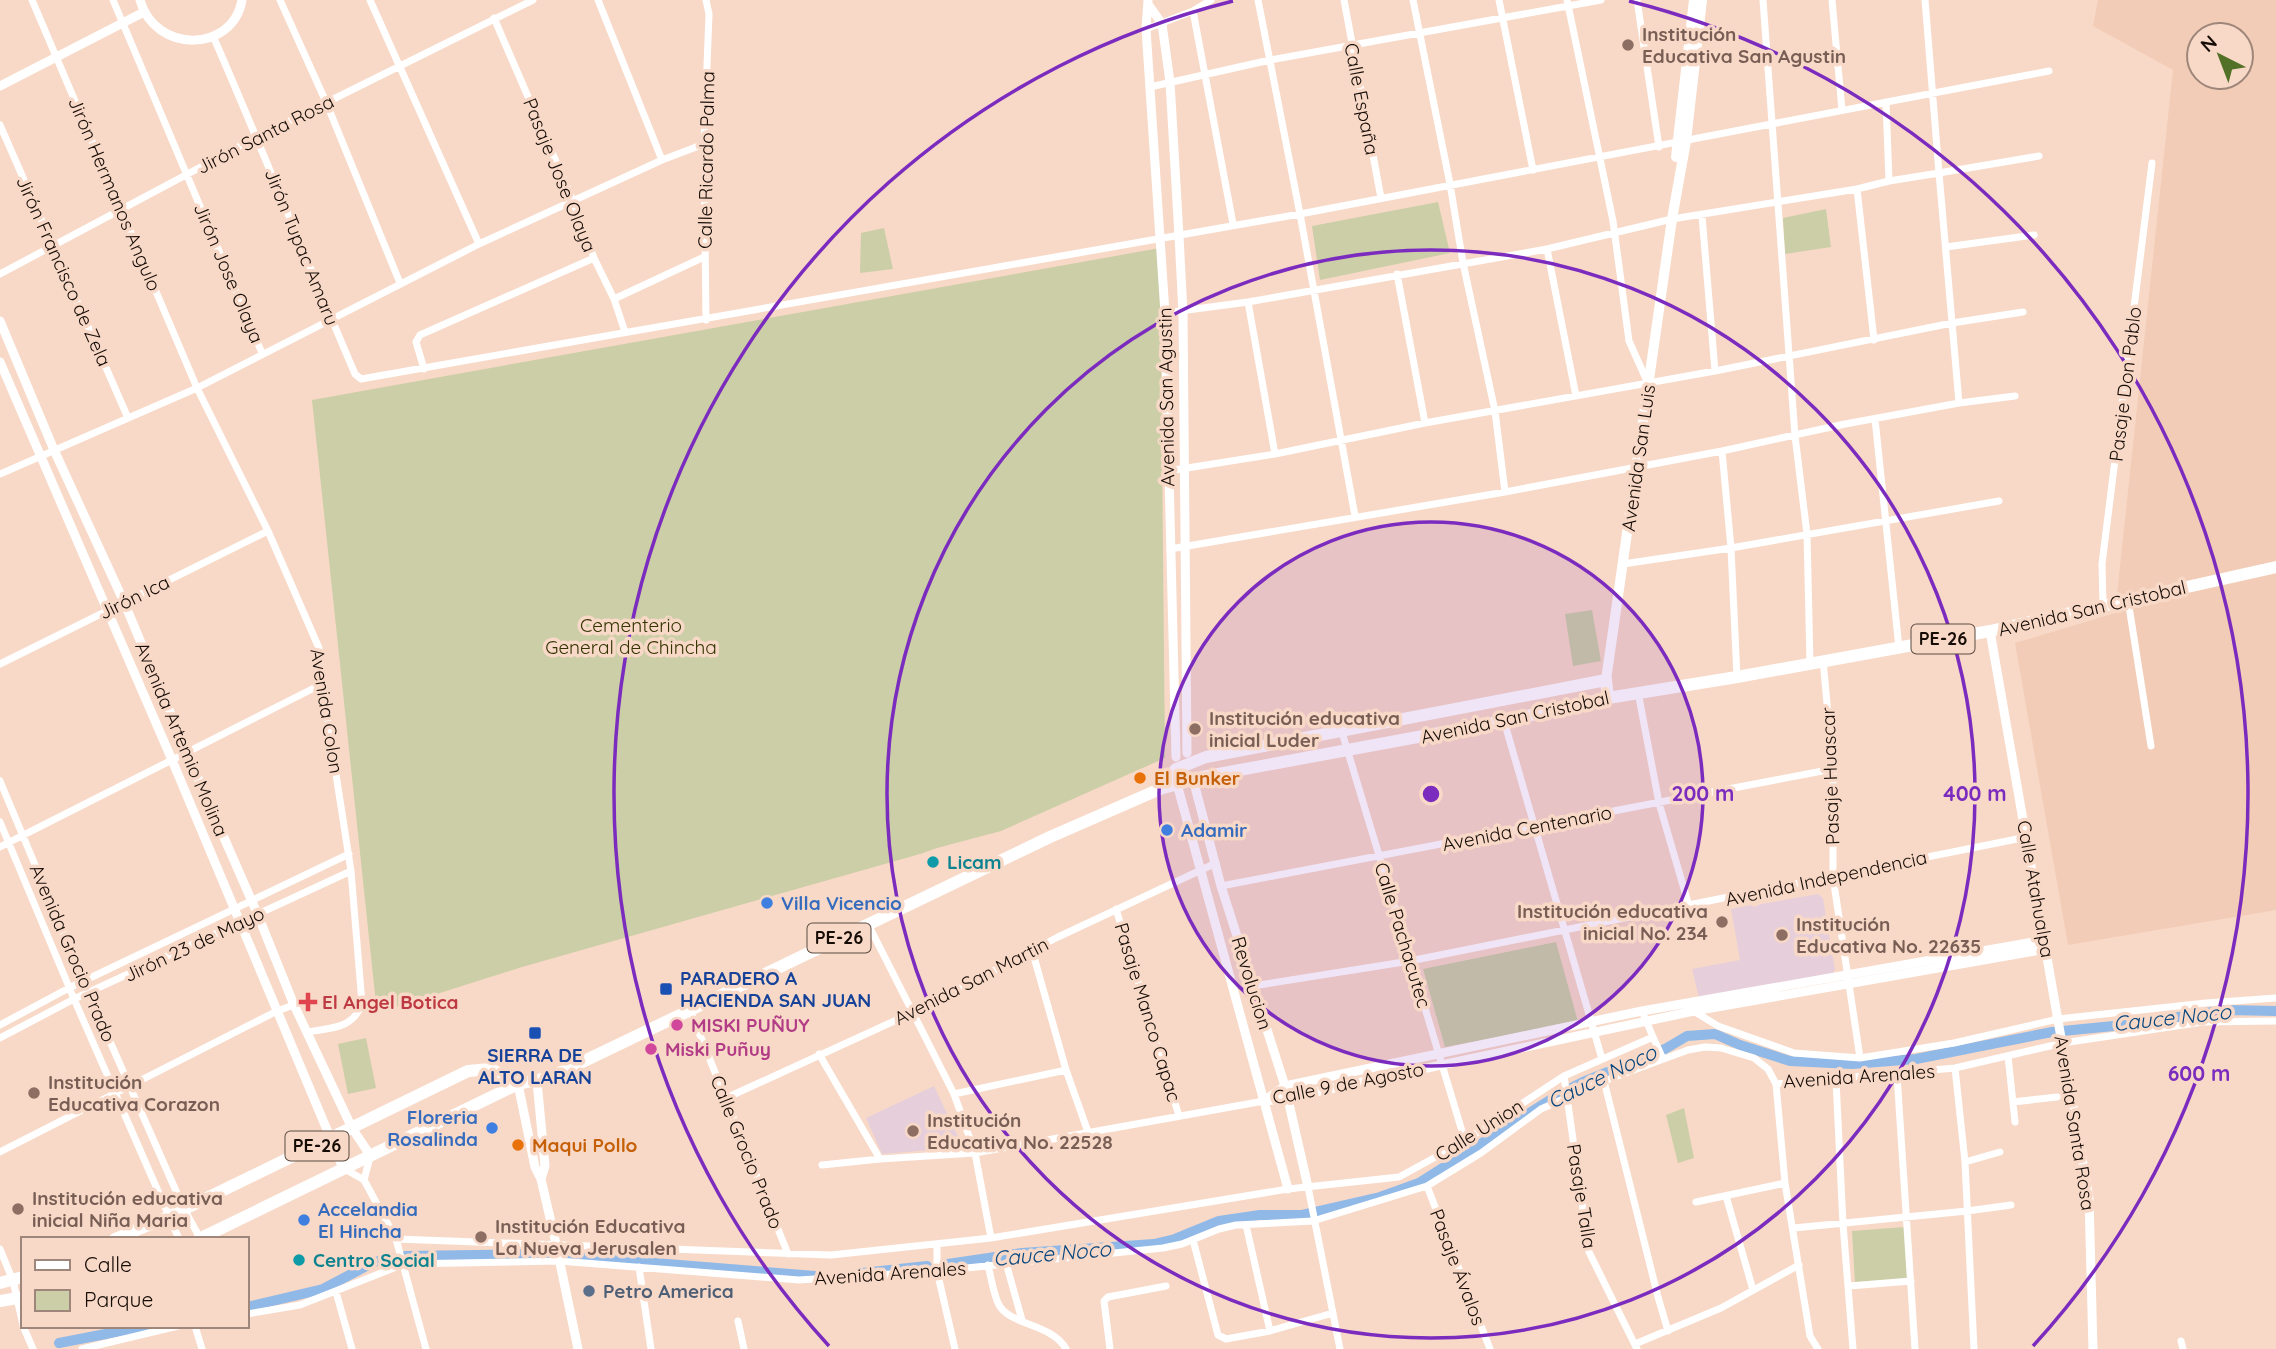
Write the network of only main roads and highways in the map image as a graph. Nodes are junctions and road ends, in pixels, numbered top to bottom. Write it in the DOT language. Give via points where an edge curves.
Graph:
graph roads {
  1 [pos="1694,0"];
  2 [pos="1702,0"];
  3 [pos="1682,142"];
  4 [pos="2276,567"];
  5 [pos="1606,680"];
  6 [pos="1608,698"];
  7 [pos="1466,706"];
  8 [pos="1472,727"];
  9 [pos="1160,789"];
  10 [pos="518,1084"];
  11 [pos="120,1237"];
  12 [pos="204,1237"];
  1 -- 3 [label="main road, Avenida San Luis"];
  2 -- 3 [label="main road, Avenida San Luis"];
  3 -- 5 [label="main road, Avenida San Luis" via="1668,211 1672,219"];
  4 -- 6 [label="highway, Avenida San Cristobal / PE-26" via="1990,631"];
  5 -- 6 [label="highway, Avenida San Luis"];
  5 -- 7 [label="highway"];
  6 -- 8 [label="highway, Avenida San Cristobal / PE-26"];
  7 -- 8 [label="highway"];
  7 -- 9 [label="highway" via="1188,758 1176,763"];
  8 -- 9 [label="highway, Avenida San Cristobal / PE-26"];
  9 -- 10 [label="highway, Avenida San Cristobal / PE-26" via="1050,837 551,1077"];
  10 -- 11 [label="highway, PE-26" via="491,1069 468,1071"];
  10 -- 12 [label="highway, PE-26"];
}
